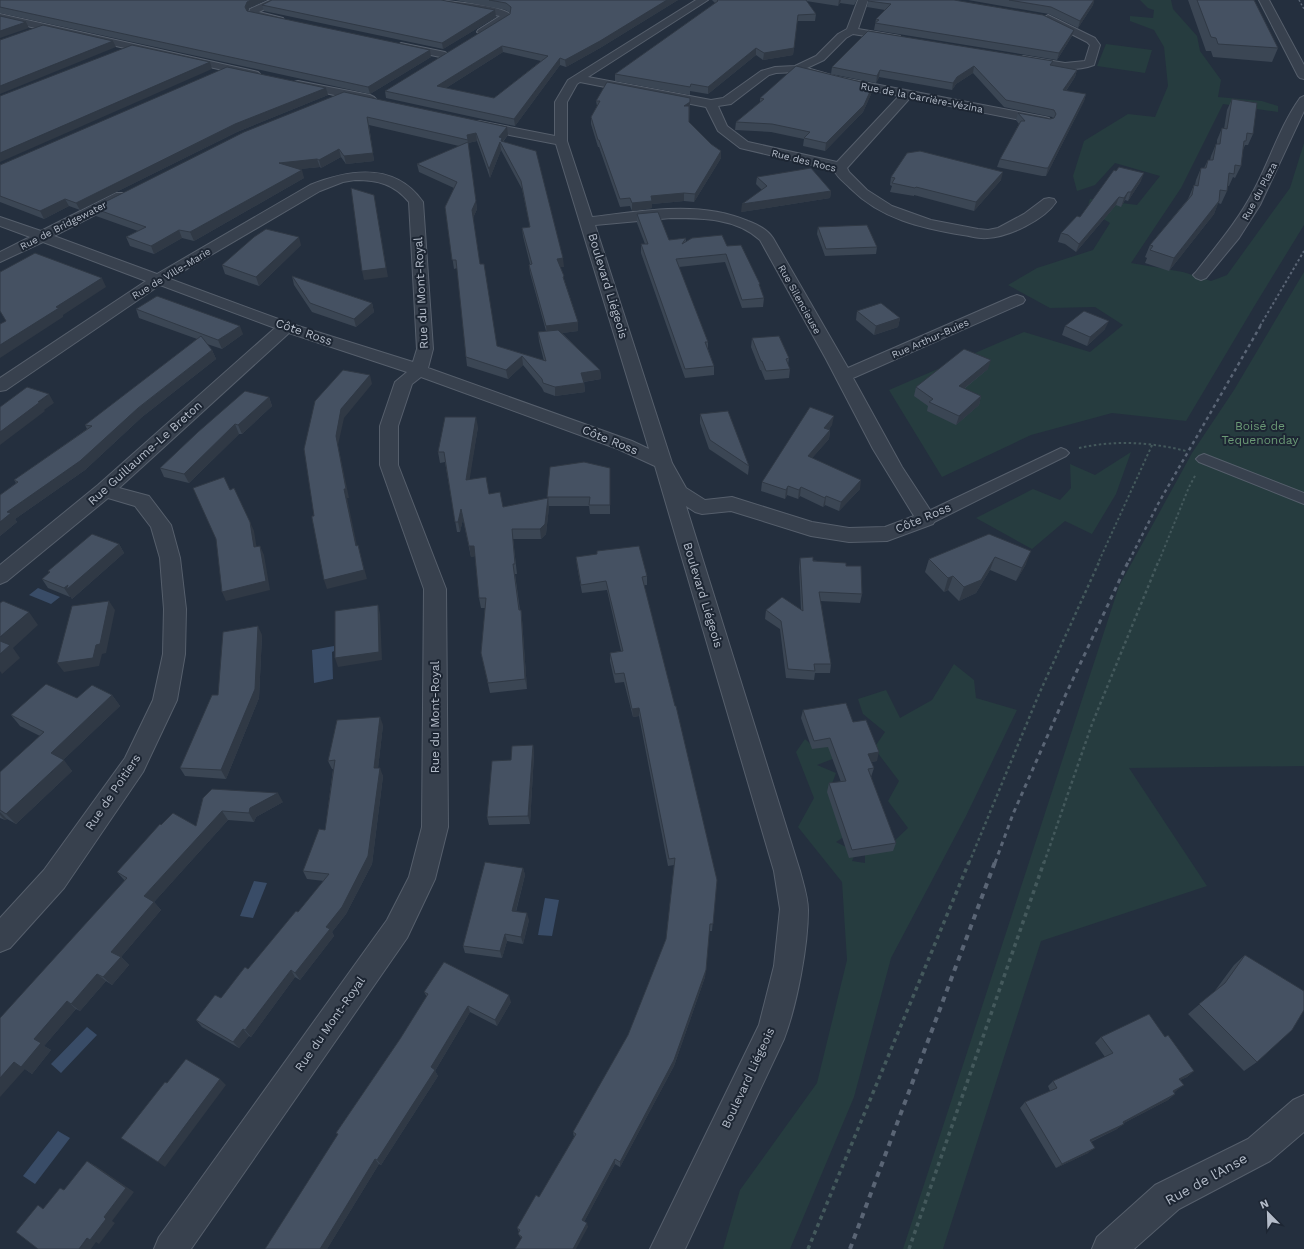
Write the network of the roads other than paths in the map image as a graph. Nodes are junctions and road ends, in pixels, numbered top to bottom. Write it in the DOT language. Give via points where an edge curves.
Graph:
graph roads {
  1 [pos="278,0"];
  2 [pos="431,0"];
  3 [pos="703,0"];
  4 [pos="864,0"];
  5 [pos="1264,0"];
  6 [pos="1040,16"];
  7 [pos="0,17"];
  8 [pos="287,22"];
  9 [pos="45,28"];
  10 [pos="852,31"];
  11 [pos="30,33"];
  12 [pos="470,39"];
  13 [pos="905,39"];
  14 [pos="392,44"];
  15 [pos="132,47"];
  16 [pos="118,53"];
  17 [pos="1012,57"];
  18 [pos="431,63"];
  19 [pos="228,68"];
  20 [pos="797,70"];
  21 [pos="210,76"];
  22 [pos="1304,76"];
  23 [pos="267,77"];
  24 [pos="578,78"];
  25 [pos="290,83"];
  26 [pos="906,94"];
  27 [pos="344,95"];
  28 [pos="376,99"];
  29 [pos="1304,100"];
  30 [pos="323,104"];
  31 [pos="711,104"];
  32 [pos="1046,121"];
  33 [pos="468,122"];
  34 [pos="561,141"];
  35 [pos="840,167"];
  36 [pos="349,177"];
  37 [pos="131,191"];
  38 [pos="1049,202"];
  39 [pos="0,221"];
  40 [pos="588,222"];
  41 [pos="40,236"];
  42 [pos="0,258"];
  43 [pos="1201,275"];
  44 [pos="159,279"];
  45 [pos="1017,300"];
  46 [pos="286,326"];
  47 [pos="419,370"];
  48 [pos="843,376"];
  49 [pos="0,386"];
  50 [pos="1061,453"];
  51 [pos="1204,459"];
  52 [pos="663,463"];
  53 [pos="105,490"];
  54 [pos="1304,499"];
  55 [pos="926,519"];
  56 [pos="0,576"];
  57 [pos="0,938"];
  58 [pos="1304,1111"];
  59 [pos="172,1249"];
  60 [pos="667,1249"];
  61 [pos="1109,1249"];
  1 -- 8 [label="street" via="252,14"];
  2 -- 12 [label="street" via="506,15 503,20"];
  3 -- 24 [label="street, Boulevard Liégeois"];
  4 -- 10 [label="street"];
  5 -- 22 [label="street"];
  6 -- 17 [label="street" via="1091,40 1095,44 1090,63 1066,66"];
  7 -- 9 [label="street"];
  9 -- 11 [label="street"];
  9 -- 15 [label="street"];
  10 -- 13 [label="street"];
  10 -- 20 [label="street" via="842,36 820,58"];
  14 -- 18 [label="street" via="448,53"];
  15 -- 16 [label="street"];
  15 -- 19 [label="street"];
  19 -- 21 [label="street"];
  19 -- 23 [label="street"];
  20 -- 26 [label="street, Rue de la Carrière-Vézina"];
  20 -- 31 [label="street, Rue de la Carrière-Vézina" via="775,70 765,73 727,101"];
  24 -- 31 [label="street"];
  24 -- 34 [label="street, Boulevard Liégeois" via="572,82 561,102"];
  25 -- 27 [label="street"];
  26 -- 32 [label="street, Rue de la Carrière-Vézina"];
  26 -- 35 [label="street"];
  27 -- 28 [label="street"];
  27 -- 30 [label="street"];
  29 -- 43 [label="street, Rue du Plaza" via="1244,220"];
  31 -- 35 [label="street, Rue des Rocs" via="722,128 744,145"];
  33 -- 34 [label="street"];
  34 -- 40 [label="street, Boulevard Liégeois"];
  35 -- 38 [label="street, Rue des Rocs" via="841,172 859,191 882,208 905,218 935,226 988,234 1017,225 1042,210"];
  36 -- 44 [label="street, Rue de Ville-Marie" via="315,188"];
  36 -- 47 [label="street, Rue du Mont-Royal" via="394,181 416,202 425,349"];
  37 -- 41 [label="street, Rue de Bridgewater"];
  39 -- 41 [label="street, Côte Ross"];
  40 -- 48 [label="street, Rue Silencieuse" via="690,214 724,217 751,227 766,238"];
  40 -- 52 [label="street, Boulevard Liégeois"];
  41 -- 42 [label="street, Rue de Bridgewater"];
  41 -- 44 [label="street, Côte Ross"];
  44 -- 46 [label="street, Côte Ross"];
  44 -- 49 [label="street, Rue de Ville-Marie"];
  45 -- 48 [label="street, Rue Arthur-Buies"];
  46 -- 47 [label="street, Côte Ross"];
  46 -- 53 [label="street, Rue Guillaume-Le Breton"];
  47 -- 52 [label="street, Côte Ross" via="625,445"];
  47 -- 59 [label="street, Rue du Mont-Royal" via="404,382 389,426 388,465 435,589 435,827 422,879 397,929"];
  48 -- 55 [label="street, Rue Silencieuse" via="879,445"];
  50 -- 55 [label="street, Côte Ross"];
  51 -- 54 [label="street"];
  52 -- 55 [label="street, Côte Ross" via="678,492 702,507 732,504 811,529 849,535 887,534"];
  52 -- 60 [label="street, Boulevard Liégeois" via="787,871 794,909 788,966 773,1028"];
  53 -- 56 [label="street, Rue Guillaume-Le Breton"];
  53 -- 57 [label="street, Rue de Poitiers" via="142,500 161,525 170,558 175,609 174,654 165,700 134,764 54,879"];
  58 -- 61 [label="street, Rue de l'Anse" via="1259,1150 1167,1197"];
}
